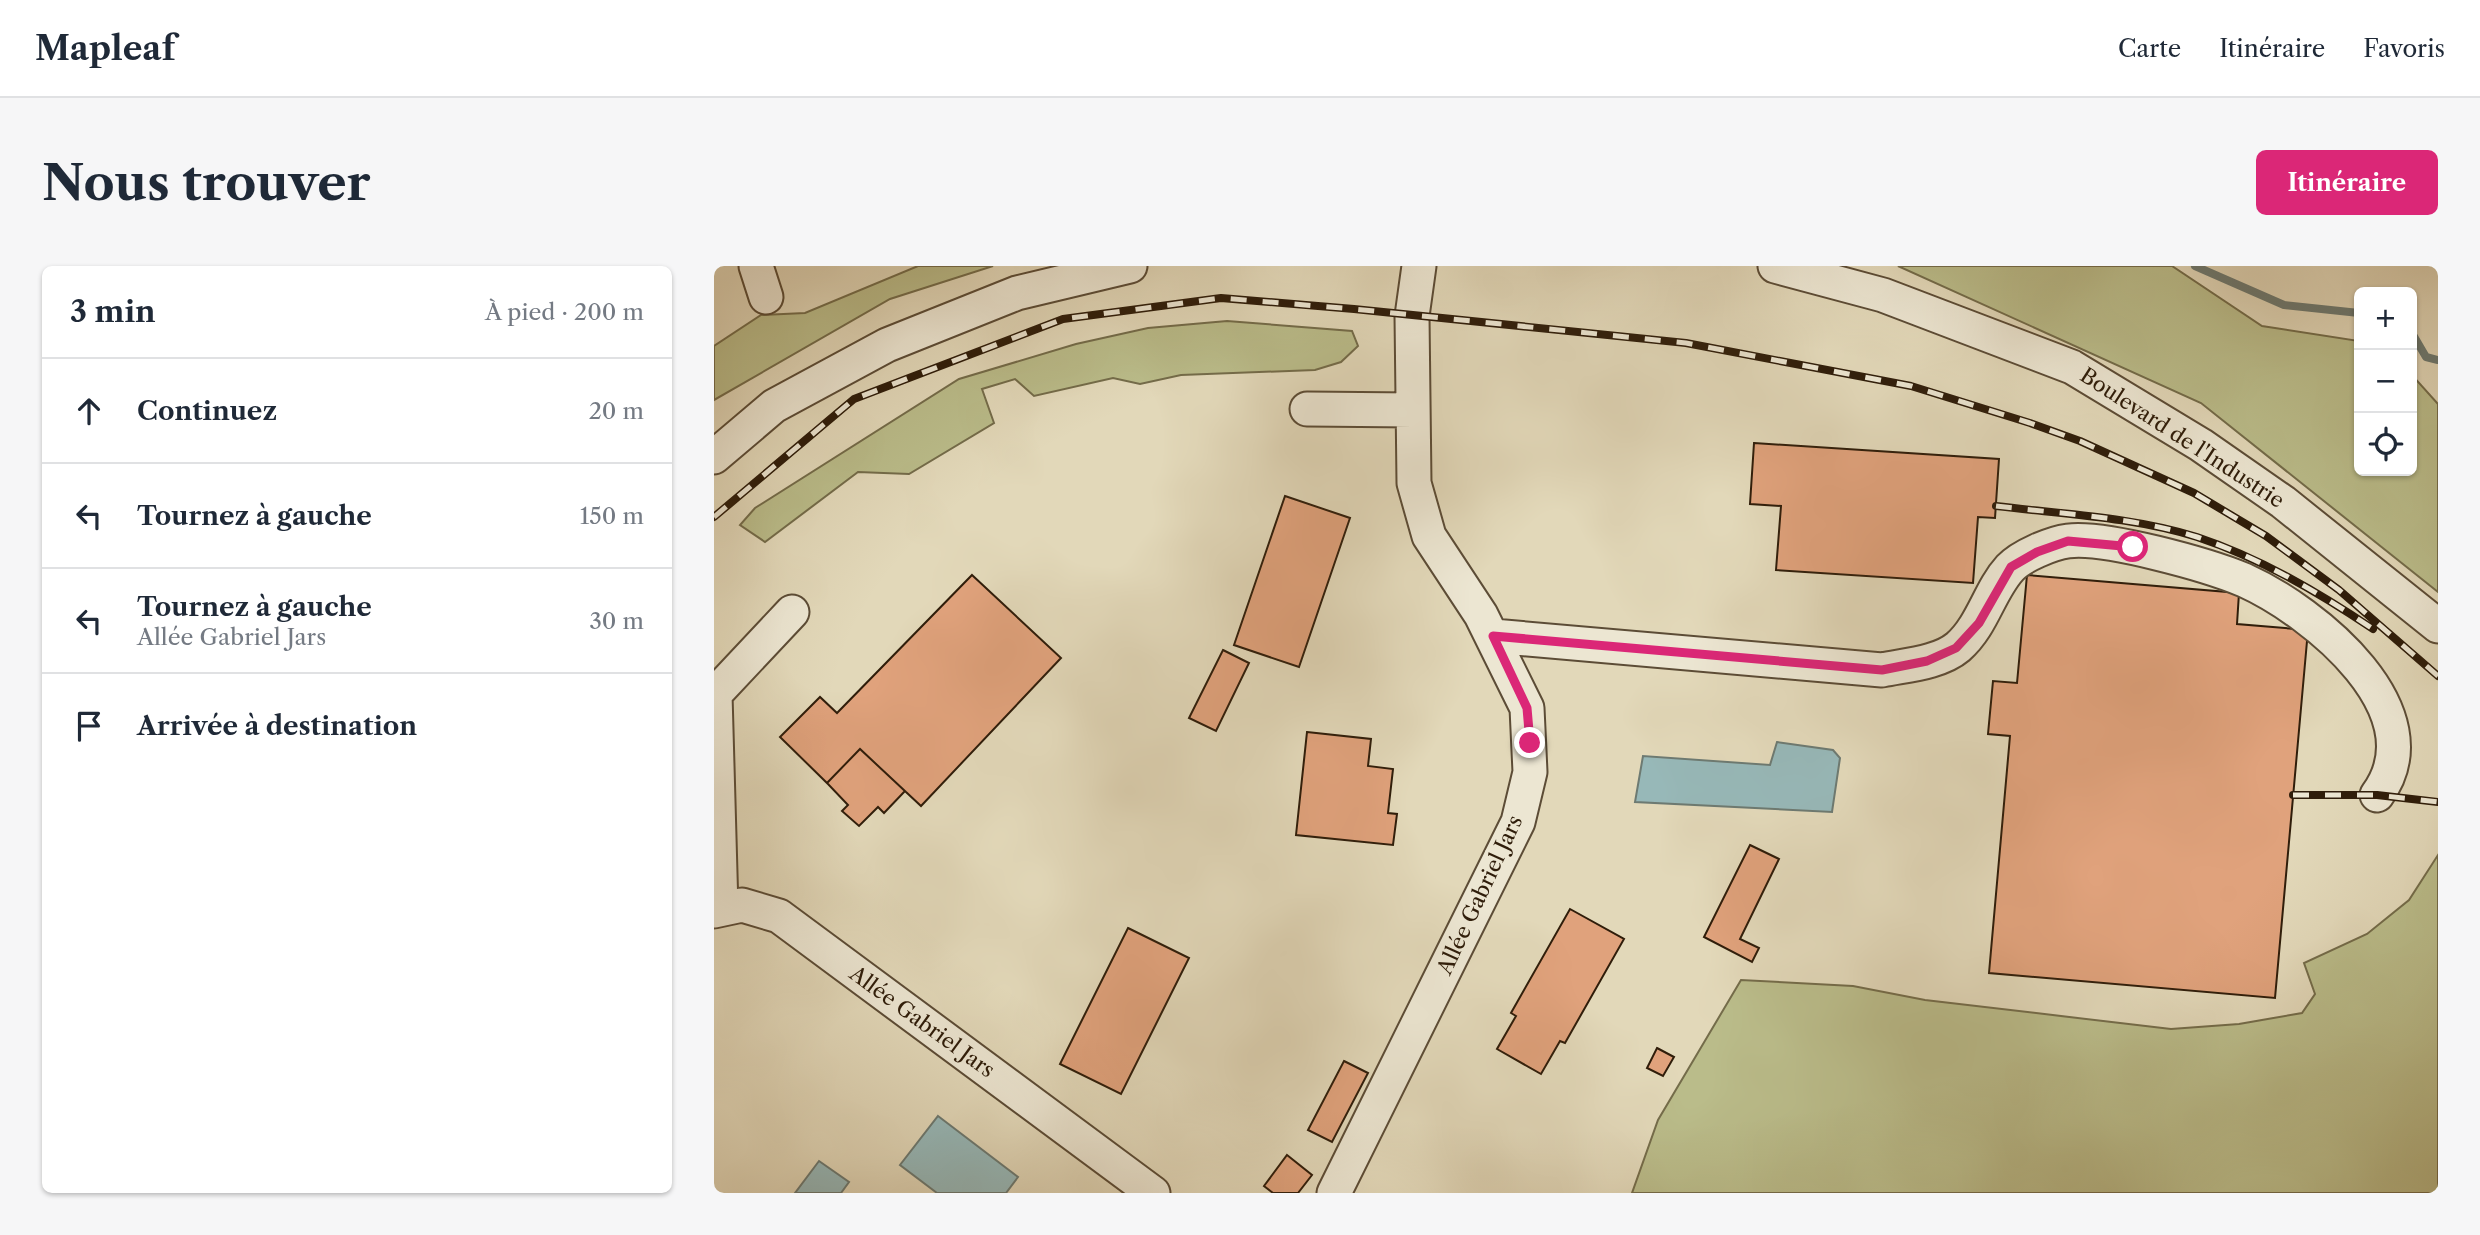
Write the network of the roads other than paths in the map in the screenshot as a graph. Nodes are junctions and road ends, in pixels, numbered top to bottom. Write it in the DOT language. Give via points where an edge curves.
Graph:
graph roads {
  1 [pos="756,266"];
  2 [pos="1130,266"];
  3 [pos="1419,266"];
  4 [pos="1775,266"];
  5 [pos="766,298"];
  6 [pos="1307,409"];
  7 [pos="1413,410"];
  8 [pos="714,457"];
  9 [pos="792,612"];
  10 [pos="2438,626"];
  11 [pos="1493,636"];
  12 [pos="2377,795"];
  13 [pos="717,910"];
  14 [pos="1153,1193"];
  15 [pos="1334,1193"];
  1 -- 5 [label="street"];
  2 -- 8 [label="street" via="1017,292 887,345 774,406"];
  3 -- 7 [label="street, Allée Gabriel Jars" via="1412,316"];
  4 -- 10 [label="street, Boulevard de l'Industrie" via="1883,295 2072,367 2201,445 2283,502"];
  6 -- 7 [label="street"];
  7 -- 11 [label="street, Allée Gabriel Jars" via="1414,483 1429,536"];
  9 -- 13 [label="street" via="715,694"];
  11 -- 12 [label="street" via="1882,670 1927,661 1956,648 1979,623 2011,567 2037,552 2068,541 2133,547 2241,579 2302,609 2391,678 2413,709 2417,739 2402,774"];
  11 -- 15 [label="street, Allée Gabriel Jars" via="1527,708 1530,772 1518,822"];
  13 -- 14 [label="street, Allée Gabriel Jars" via="742,905 779,916"];
}
